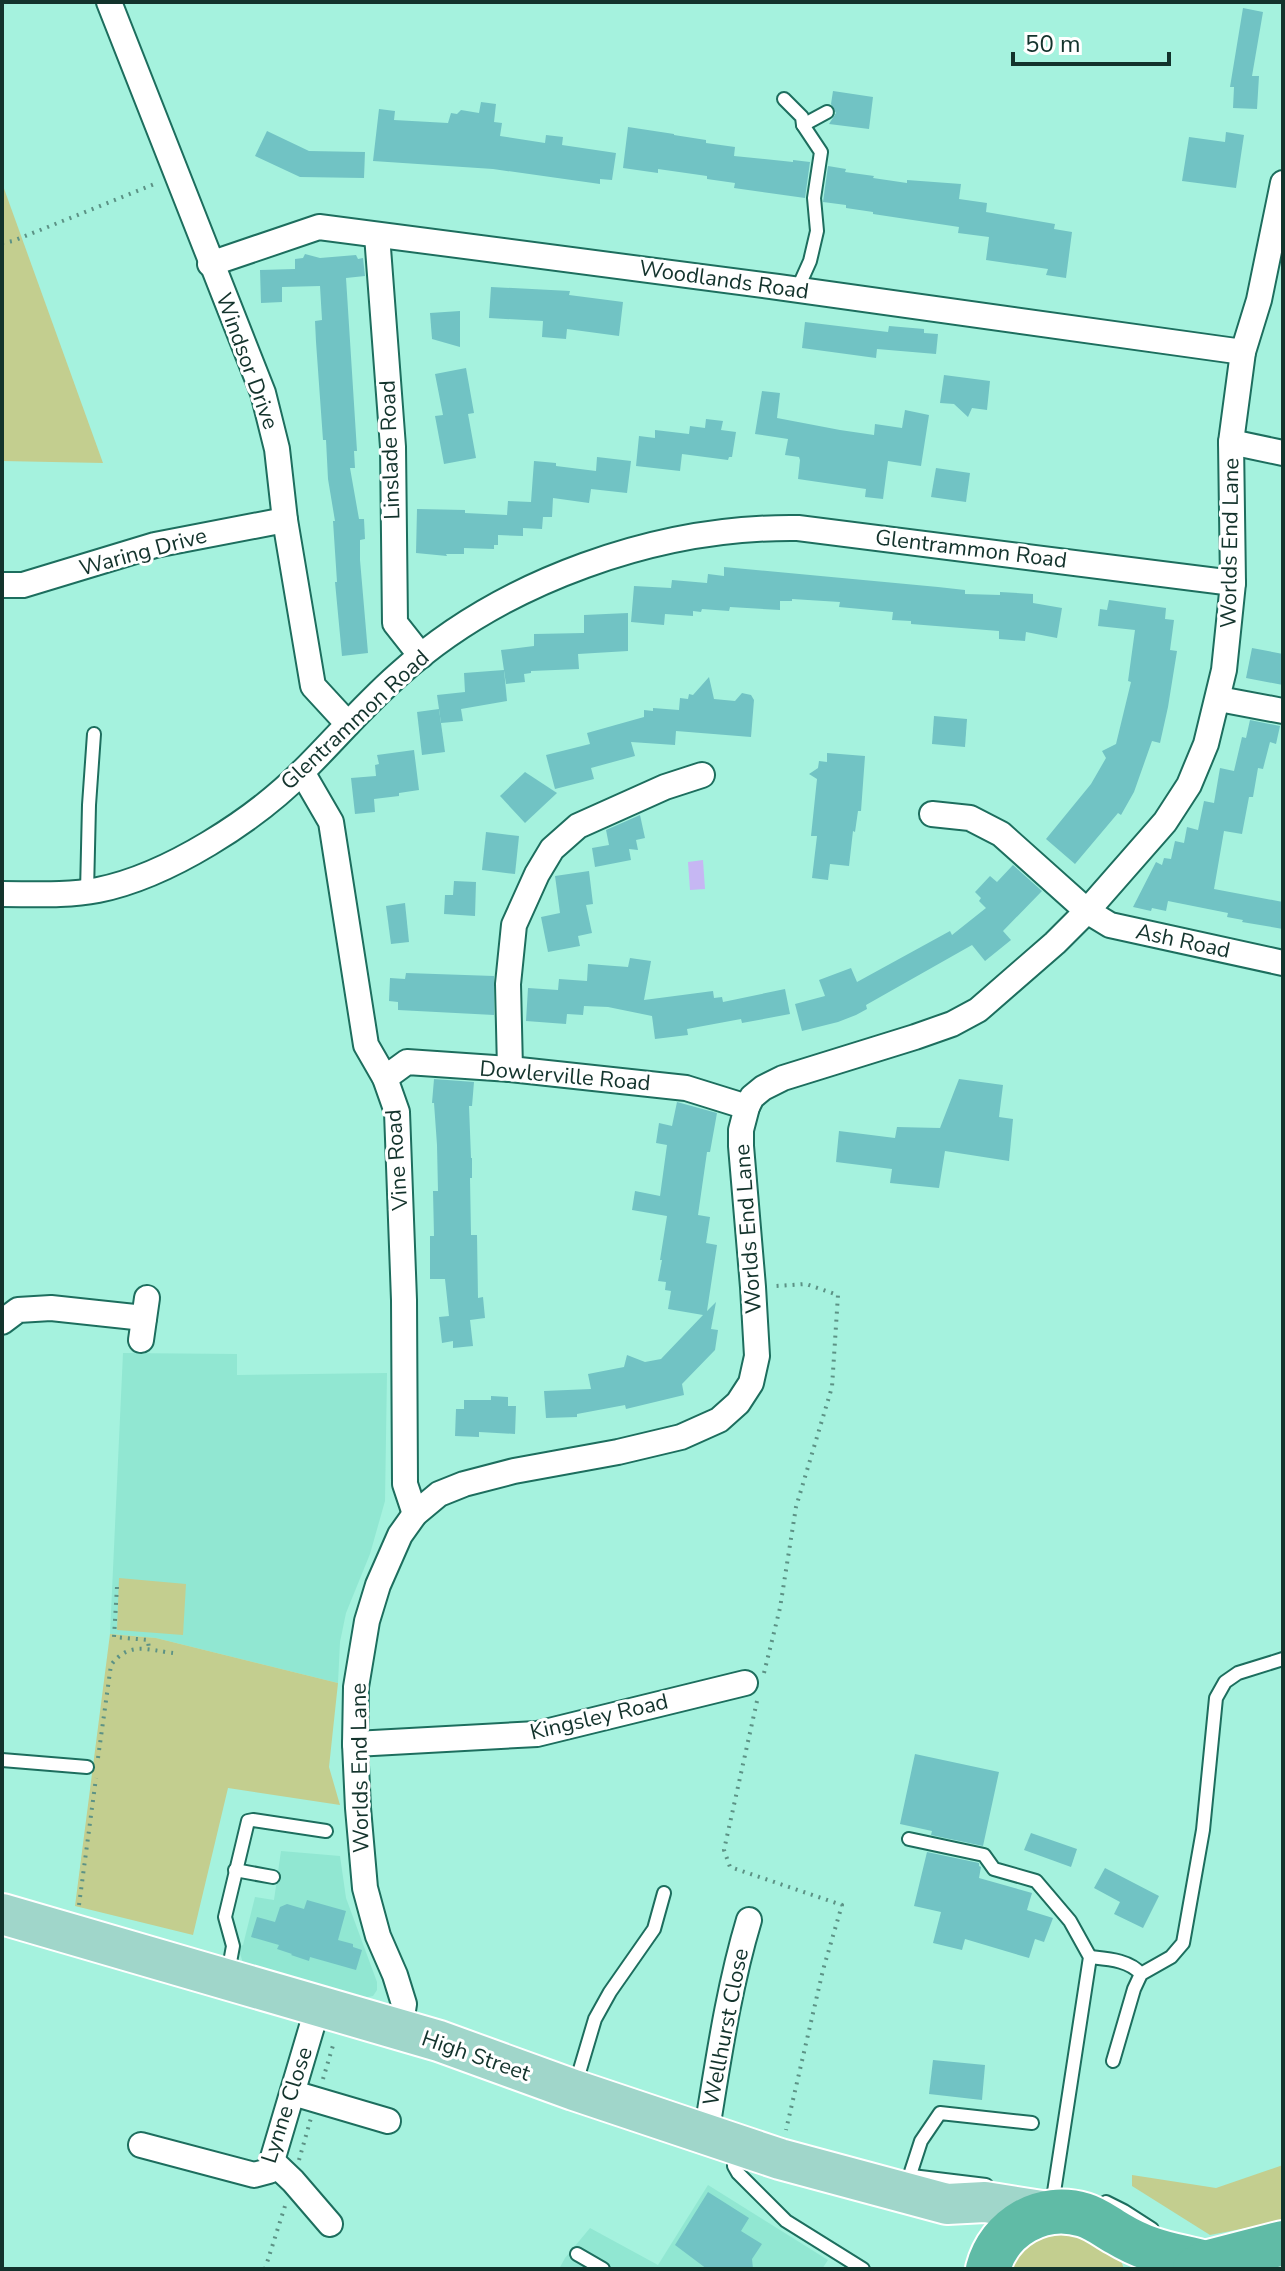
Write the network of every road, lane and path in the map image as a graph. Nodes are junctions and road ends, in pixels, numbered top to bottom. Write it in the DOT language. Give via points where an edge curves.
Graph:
graph roads {
  1 [pos="109,2"];
  2 [pos="784,99"];
  3 [pos="827,112"];
  4 [pos="803,125"];
  5 [pos="178,174"];
  6 [pos="1282,195"];
  7 [pos="377,235"];
  8 [pos="2,243"];
  9 [pos="210,264"];
  10 [pos="797,290"];
  11 [pos="1243,352"];
  12 [pos="1231,442"];
  13 [pos="1283,453"];
  14 [pos="285,520"];
  15 [pos="1233,583"];
  16 [pos="2,585"];
  17 [pos="421,656"];
  18 [pos="1219,699"];
  19 [pos="1283,711"];
  20 [pos="348,724"];
  21 [pos="94,734"];
  22 [pos="302,772"];
  23 [pos="702,775"];
  24 [pos="932,814"];
  25 [pos="87,892"];
  26 [pos="2,894"];
  27 [pos="1087,911"];
  28 [pos="1283,963"];
  29 [pos="510,1069"];
  30 [pos="385,1078"];
  31 [pos="747,1107"];
  32 [pos="753,1287"];
  33 [pos="144,1319"];
  34 [pos="2,1322"];
  35 [pos="415,1514"];
  36 [pos="117,1587"];
  37 [pos="149,1650"];
  38 [pos="1283,1659"];
  39 [pos="755,1688"];
  40 [pos="355,1744"];
  41 [pos="2,1760"];
  42 [pos="87,1767"];
  43 [pos="326,1831"];
  44 [pos="909,1839"];
  45 [pos="235,1870"];
  46 [pos="273,1877"];
  47 [pos="664,1893"];
  48 [pos="2,1914"];
  49 [pos="749,1920"];
  50 [pos="1090,1957"];
  51 [pos="1141,1974"];
  52 [pos="227,1980"];
  53 [pos="318,2006"];
  54 [pos="400,2030"];
  55 [pos="1113,2061"];
  56 [pos="574,2090"];
  57 [pos="293,2093"];
  58 [pos="388,2121"];
  59 [pos="1032,2123"];
  60 [pos="722,2140"];
  61 [pos="141,2145"];
  62 [pos="780,2159"];
  63 [pos="272,2161"];
  64 [pos="293,2181"];
  65 [pos="907,2184"];
  66 [pos="1003,2187"];
  67 [pos="1053,2196"];
  68 [pos="947,2204"];
  69 [pos="330,2224"];
  70 [pos="1117,2234"];
  71 [pos="1283,2243"];
  72 [pos="577,2254"];
  73 [pos="991,2260"];
  74 [pos="1200,2266"];
  75 [pos="265,2269"];
  76 [pos="603,2269"];
  77 [pos="863,2269"];
  1 -- 5 [label="street, Windsor Drive"];
  2 -- 4 [label="lane"];
  3 -- 4 [label="lane"];
  4 -- 10 [label="lane" via="821,152 814,198 817,231"];
  5 -- 8 [label="path"];
  5 -- 9 [label="street, Windsor Drive"];
  6 -- 11 [label="street, Worlds End Lane"];
  7 -- 9 [label="street, Woodlands Road" via="319,227"];
  7 -- 10 [label="street, Woodlands Road"];
  7 -- 17 [label="street, Linslade Road" via="393,447 395,623"];
  9 -- 14 [label="street, Windsor Drive" via="263,393 277,449"];
  10 -- 11 [label="street, Woodlands Road"];
  11 -- 12 [label="street, Worlds End Lane"];
  12 -- 13 [label="street"];
  12 -- 15 [label="street, Worlds End Lane"];
  14 -- 16 [label="street, Waring Drive" via="155,545 23,585"];
  14 -- 20 [label="street, Windsor Drive" via="313,686"];
  15 -- 17 [label="street, Glentrammon Road" via="824,530 750,529 669,542 581,568 502,602"];
  15 -- 18 [label="street, Worlds End Lane"];
  17 -- 20 [label="street, Glentrammon Road"];
  18 -- 19 [label="street"];
  18 -- 27 [label="street, Worlds End Lane" via="1189,785 1165,822"];
  20 -- 22 [label="street, Glentrammon Road"];
  21 -- 25 [label="lane"];
  22 -- 25 [label="street, Glentrammon Road" via="210,843 134,879"];
  22 -- 30 [label="street, Vine Road" via="331,822 366,1045"];
  23 -- 29 [label="street" via="578,826 552,849 514,925 508,984"];
  24 -- 27 [label="street, Ash Road" via="970,818 1001,834"];
  25 -- 26 [label="street, Glentrammon Road"];
  27 -- 28 [label="street, Ash Road" via="1110,925"];
  27 -- 31 [label="street, Worlds End Lane" via="978,1010 952,1024 771,1083"];
  29 -- 30 [label="street, Dowlerville Road" via="407,1062"];
  29 -- 31 [label="street, Dowlerville Road" via="686,1088"];
  30 -- 35 [label="street, Vine Road" via="397,1112 405,1484"];
  31 -- 32 [label="street, Worlds End Lane" via="741,1146"];
  32 -- 35 [label="street, Worlds End Lane" via="755,1371 746,1393 719,1420 655,1444 464,1484 439,1494"];
  32 -- 39 [label="path" via="806,1284 838,1295 832,1387 796,1507 780,1608"];
  33 -- 34 [label="street" via="51,1308 18,1310"];
  35 -- 40 [label="street, Worlds End Lane" via="394,1547 367,1621 356,1687"];
  36 -- 37 [label="path" via="114,1637 148,1640"];
  38 -- 51 [label="lane" via="1238,1673 1216,1698 1203,1830 1183,1943 1171,1957"];
  39 -- 40 [label="street, Kingsley Road" via="537,1734"];
  39 -- 62 [label="path" via="724,1850 730,1867 842,1905"];
  40 -- 54 [label="street, Worlds End Lane" via="365,1888 404,2004"];
  41 -- 42 [label="lane"];
  43 -- 45 [label="lane" via="251,1820"];
  44 -- 50 [label="lane" via="984,1855 994,1869 1036,1881 1070,1921"];
  45 -- 46 [label="lane"];
  45 -- 52 [label="lane" via="225,1917 233,1946"];
  47 -- 56 [label="lane" via="654,1929 595,2019"];
  48 -- 52 [label="main road, High Street"];
  49 -- 60 [label="street, Wellhurst Close" via="728,2010"];
  50 -- 51 [label="lane" via="1134,1966"];
  50 -- 67 [label="lane"];
  51 -- 55 [label="lane"];
  52 -- 53 [label="main road, High Street"];
  53 -- 54 [label="main road, High Street"];
  53 -- 57 [label="street, Lynne Close"];
  54 -- 56 [label="main road, High Street"];
  56 -- 60 [label="main road, High Street"];
  57 -- 58 [label="street"];
  57 -- 63 [label="street, Lynne Close"];
  59 -- 65 [label="lane" via="940,2113 921,2141"];
  60 -- 62 [label="main road, High Street"];
  60 -- 77 [label="lane" via="738,2173 776,2213"];
  61 -- 63 [label="street, Lynne Close" via="254,2175 269,2171"];
  62 -- 65 [label="main road, High Street"];
  63 -- 64 [label="street"];
  64 -- 69 [label="street"];
  64 -- 75 [label="path"];
  65 -- 66 [label="lane"];
  65 -- 68 [label="main road, High Street"];
  67 -- 68 [label="main road, High Street"];
  67 -- 70 [label="highway" via="1065,2211 1086,2215"];
  67 -- 73 [label="highway" via="1007,2233"];
  68 -- 73 [label="main road, High Street" via="967,2217"];
  70 -- 74 [label="highway"];
  71 -- 74 [label="highway"];
  72 -- 76 [label="lane"];
}
